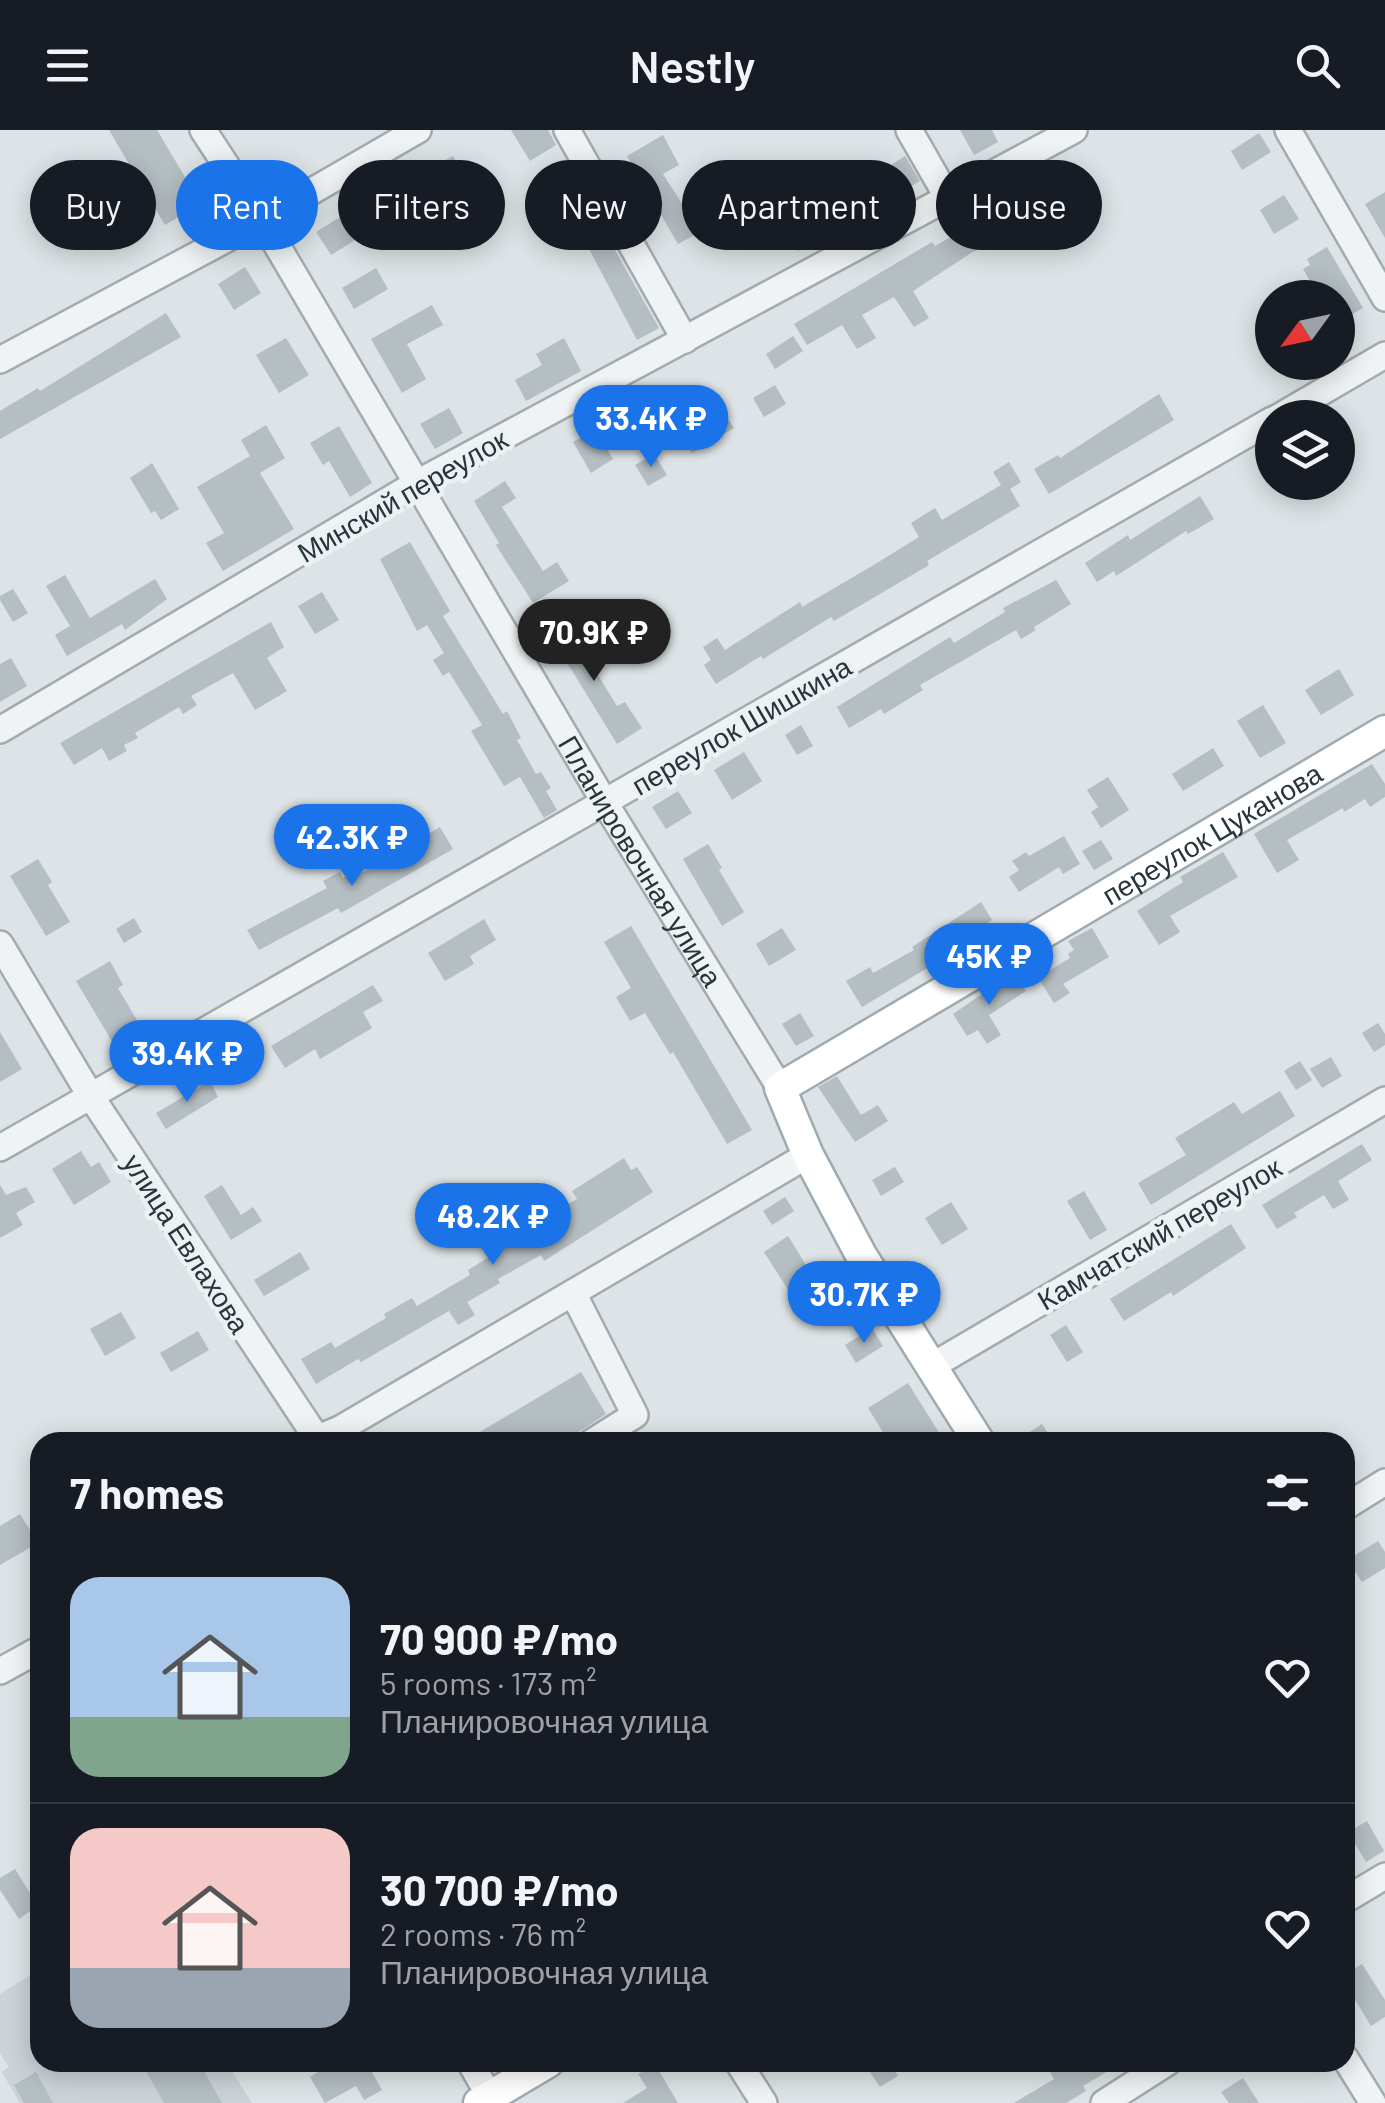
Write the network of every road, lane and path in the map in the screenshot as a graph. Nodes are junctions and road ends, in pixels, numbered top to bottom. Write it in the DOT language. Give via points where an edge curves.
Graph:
graph roads {
  1 [pos="203,130"];
  2 [pos="418,130"];
  3 [pos="567,130"];
  4 [pos="909,130"];
  5 [pos="1074,130"];
  6 [pos="1288,130"];
  7 [pos="223,160"];
  8 [pos="1018,160"];
  9 [pos="936,177"];
  10 [pos="318,188"];
  11 [pos="936,204"];
  12 [pos="206,250"];
  13 [pos="280,250"];
  14 [pos="1385,298"];
  15 [pos="685,340"];
  16 [pos="1385,356"];
  17 [pos="0,360"];
  18 [pos="1308,400"];
  19 [pos="1255,430"];
  20 [pos="418,482"];
  21 [pos="0,730"];
  22 [pos="1385,731"];
  23 [pos="606,802"];
  24 [pos="0,944"];
  25 [pos="780,1088"];
  26 [pos="90,1096"];
  27 [pos="1385,1100"];
  28 [pos="0,1148"];
  29 [pos="808,1155"];
  30 [pos="573,1293"];
  31 [pos="932,1366"];
  32 [pos="324,1432"];
  33 [pos="338,1432"];
  34 [pos="608,1432"];
  35 [pos="973,1432"];
  36 [pos="1385,1482"];
  37 [pos="1355,1500"];
  38 [pos="30,1654"];
  39 [pos="0,1670"];
  40 [pos="1385,1876"];
  41 [pos="1355,1894"];
  42 [pos="474,2072"];
  43 [pos="531,2072"];
  44 [pos="744,2072"];
  45 [pos="1152,2072"];
  46 [pos="1354,2072"];
  47 [pos="485,2100"];
  48 [pos="764,2103"];
  49 [pos="1104,2103"];
  50 [pos="1373,2103"];
  1 -- 7 [label="street, Планировочная улица"];
  2 -- 10 [label="street"];
  3 -- 15 [label="street"];
  4 -- 9 [label="street"];
  5 -- 8 [label="street, Минский переулок"];
  6 -- 14 [label="street"];
  11 -- 15 [label="street, Минский переулок"];
  12 -- 17 [label="street"];
  13 -- 20 [label="street, Планировочная улица"];
  15 -- 20 [label="street, Минский переулок"];
  16 -- 18 [label="street, переулок Шишкина"];
  19 -- 23 [label="street, переулок Шишкина"];
  20 -- 21 [label="street, Минский переулок"];
  20 -- 23 [label="street, Планировочная улица"];
  22 -- 25 [label="main road, переулок Цуканова"];
  23 -- 25 [label="street, Планировочная улица"];
  23 -- 26 [label="street, переулок Шишкина"];
  24 -- 26 [label="street, улица Евлахова"];
  25 -- 29 [label="main road, Планировочная улица"];
  26 -- 28 [label="street, переулок Шишкина"];
  26 -- 32 [label="street, улица Евлахова"];
  27 -- 31 [label="street, Камчатский переулок"];
  29 -- 30 [label="street"];
  29 -- 31 [label="main road, Планировочная улица"];
  30 -- 33 [label="street"];
  30 -- 34 [label="street" via="635,1415"];
  31 -- 35 [label="main road, Планировочная улица"];
  36 -- 37 [label="street"];
  38 -- 39 [label="street"];
  40 -- 41 [label="street"];
  42 -- 47 [label="street"];
  43 -- 47 [label="main road"];
  44 -- 48 [label="street"];
  45 -- 49 [label="street"];
  46 -- 50 [label="street"];
}
